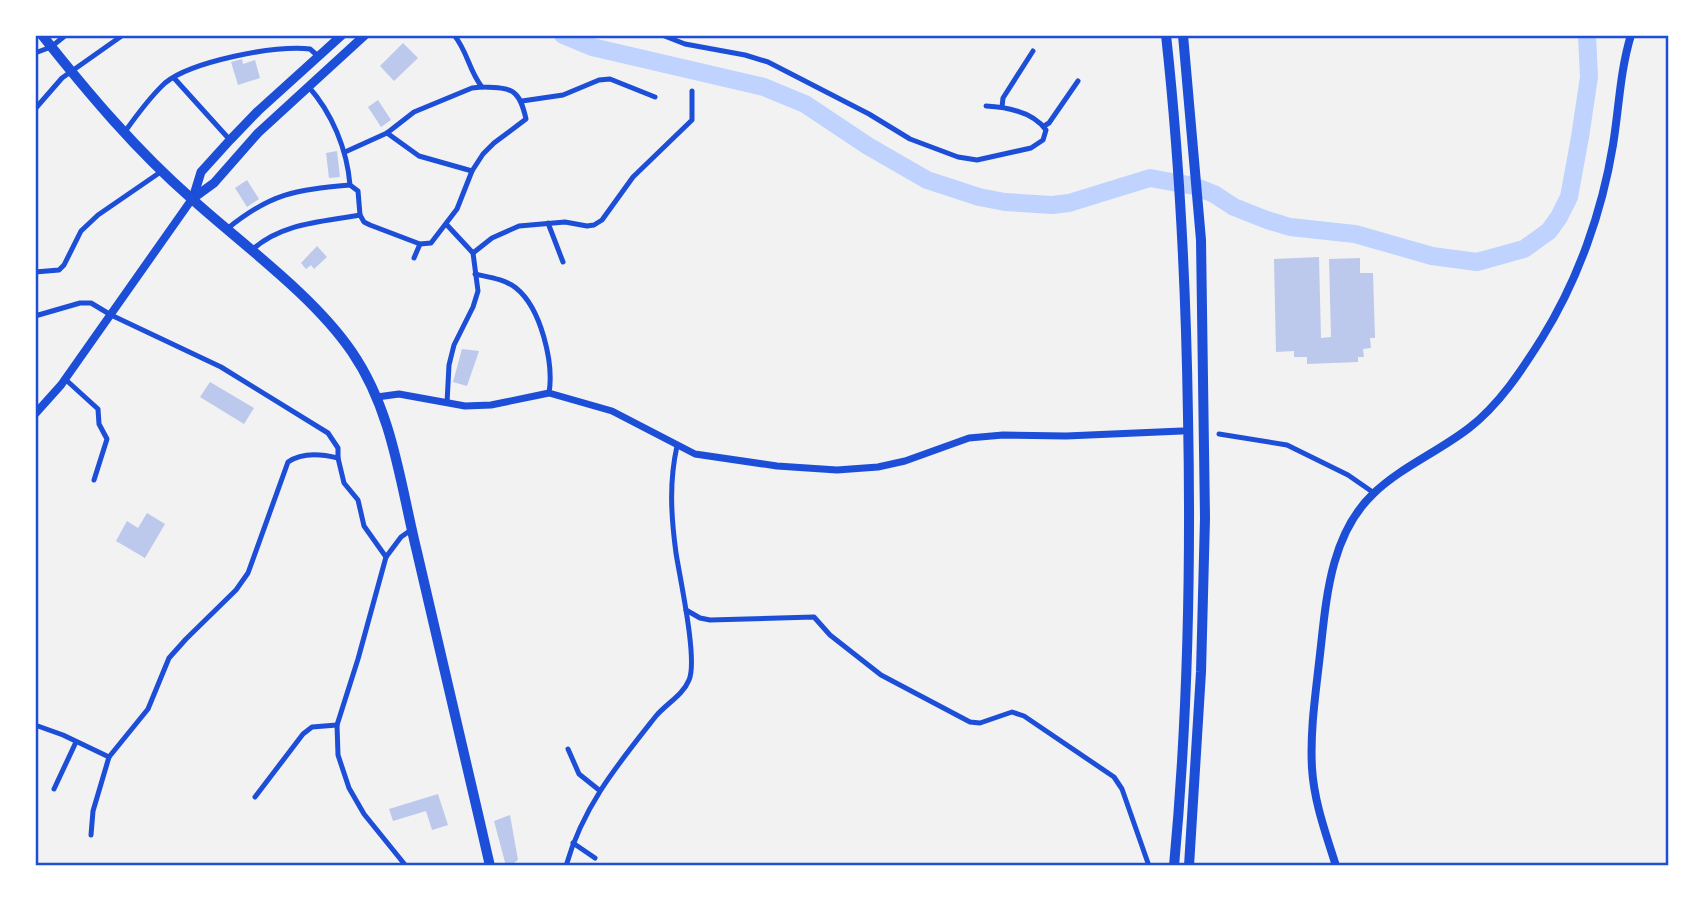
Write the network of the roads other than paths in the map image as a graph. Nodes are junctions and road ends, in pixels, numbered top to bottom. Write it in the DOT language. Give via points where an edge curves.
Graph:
graph roads {
  1 [pos="42,35"];
  2 [pos="66,35"];
  3 [pos="123,35"];
  4 [pos="342,35"];
  5 [pos="365,35"];
  6 [pos="454,35"];
  7 [pos="662,35"];
  8 [pos="1166,35"];
  9 [pos="1183,35"];
  10 [pos="1631,35"];
  11 [pos="51,47"];
  12 [pos="1033,51"];
  13 [pos="35,53"];
  14 [pos="318,57"];
  15 [pos="72,72"];
  16 [pos="174,78"];
  17 [pos="1078,81"];
  18 [pos="308,86"];
  19 [pos="482,87"];
  20 [pos="692,91"];
  21 [pos="655,97"];
  22 [pos="522,101"];
  23 [pos="986,107"];
  24 [pos="1002,107"];
  25 [pos="35,109"];
  26 [pos="1044,126"];
  27 [pos="124,133"];
  28 [pos="387,133"];
  29 [pos="230,140"];
  30 [pos="345,152"];
  31 [pos="162,171"];
  32 [pos="472,172"];
  33 [pos="350,185"];
  34 [pos="192,199"];
  35 [pos="360,215"];
  36 [pos="548,223"];
  37 [pos="447,225"];
  38 [pos="227,229"];
  39 [pos="420,244"];
  40 [pos="251,250"];
  41 [pos="473,253"];
  42 [pos="414,258"];
  43 [pos="564,262"];
  44 [pos="35,272"];
  45 [pos="475,274"];
  46 [pos="111,315"];
  47 [pos="35,316"];
  48 [pos="65,379"];
  49 [pos="549,393"];
  50 [pos="377,397"];
  51 [pos="447,403"];
  52 [pos="35,414"];
  53 [pos="1182,431"];
  54 [pos="1219,434"];
  55 [pos="677,446"];
  56 [pos="338,458"];
  57 [pos="94,480"];
  58 [pos="1374,493"];
  59 [pos="411,530"];
  60 [pos="386,557"];
  61 [pos="685,610"];
  62 [pos="337,725"];
  63 [pos="35,726"];
  64 [pos="76,742"];
  65 [pos="568,749"];
  66 [pos="109,757"];
  67 [pos="54,789"];
  68 [pos="599,790"];
  69 [pos="255,797"];
  70 [pos="91,835"];
  71 [pos="573,843"];
  72 [pos="595,858"];
  73 [pos="406,866"];
  74 [pos="490,866"];
  75 [pos="566,866"];
  76 [pos="1149,866"];
  77 [pos="1174,866"];
  78 [pos="1189,866"];
  79 [pos="1336,866"];
  1 -- 11 [label="highway"];
  2 -- 11 [label="street"];
  3 -- 15 [label="street"];
  4 -- 14 [label="main road"];
  5 -- 18 [label="main road"];
  6 -- 19 [label="street"];
  7 -- 26 [label="street" via="768,62 910,139 958,157 977,160 1031,148 1046,135"];
  8 -- 77 [label="highway" via="1184,246 1190,518"];
  9 -- 78 [label="highway" via="1201,240 1205,518 1202,672"];
  10 -- 58 [label="main road" via="1597,212 1574,278 1542,338 1485,415"];
  11 -- 13 [label="street"];
  11 -- 15 [label="highway"];
  12 -- 24 [label="street"];
  14 -- 16 [label="street" via="310,49 277,47 187,70"];
  14 -- 29 [label="main road"];
  15 -- 25 [label="street"];
  15 -- 27 [label="highway"];
  16 -- 27 [label="street"];
  16 -- 29 [label="street"];
  17 -- 26 [label="street"];
  18 -- 30 [label="street" via="321,101"];
  18 -- 34 [label="main road" via="237,154 214,183"];
  19 -- 22 [label="street" via="514,91"];
  19 -- 28 [label="street" via="414,112"];
  20 -- 36 [label="street" via="692,120 633,177 602,220 587,226"];
  21 -- 22 [label="street" via="610,79 563,95"];
  22 -- 32 [label="street" via="526,119 494,143"];
  23 -- 24 [label="street"];
  24 -- 26 [label="street"];
  27 -- 31 [label="highway"];
  28 -- 30 [label="street"];
  28 -- 32 [label="street" via="419,156"];
  29 -- 34 [label="main road" via="201,172"];
  30 -- 33 [label="street"];
  31 -- 34 [label="highway"];
  31 -- 44 [label="street" via="80,230 59,270"];
  32 -- 37 [label="street" via="465,196"];
  33 -- 35 [label="street" via="358,191"];
  33 -- 38 [label="street" via="281,195 249,211"];
  34 -- 38 [label="highway"];
  34 -- 46 [label="main road"];
  35 -- 39 [label="street" via="370,225"];
  35 -- 40 [label="street" via="281,230"];
  36 -- 41 [label="street" via="508,230"];
  36 -- 43 [label="street"];
  37 -- 39 [label="street" via="430,243"];
  37 -- 41 [label="street"];
  38 -- 40 [label="highway"];
  39 -- 42 [label="street"];
  40 -- 50 [label="highway" via="338,333"];
  41 -- 45 [label="street"];
  45 -- 49 [label="street" via="516,288 536,313 547,349"];
  45 -- 51 [label="street" via="478,291 454,345"];
  46 -- 47 [label="street" via="92,303 79,303"];
  46 -- 48 [label="main road"];
  46 -- 56 [label="street" via="220,367 315,424 334,440"];
  48 -- 52 [label="main road"];
  48 -- 57 [label="street" via="98,409 107,439"];
  49 -- 51 [label="street" via="491,405"];
  49 -- 55 [label="street" via="612,411"];
  50 -- 51 [label="street" via="399,394"];
  50 -- 59 [label="highway" via="396,453"];
  53 -- 55 [label="street" via="969,438 905,461 847,470 722,459"];
  54 -- 58 [label="street" via="1287,445"];
  55 -- 61 [label="street" via="671,493"];
  56 -- 60 [label="street" via="344,483 358,500 364,526"];
  56 -- 66 [label="street" via="299,456 288,462 248,573 169,658 148,709"];
  58 -- 79 [label="main road" via="1354,517 1332,572 1313,715 1312,769 1318,809"];
  59 -- 60 [label="street"];
  59 -- 74 [label="highway"];
  60 -- 62 [label="street"];
  61 -- 68 [label="street" via="690,679"];
  61 -- 76 [label="street" via="710,620 814,617 881,675 970,722 1013,712 1024,716 1114,777"];
  62 -- 69 [label="street" via="312,727 303,734"];
  62 -- 73 [label="street" via="338,755 349,788"];
  63 -- 64 [label="street"];
  64 -- 66 [label="street"];
  64 -- 67 [label="street"];
  65 -- 68 [label="street" via="579,774"];
  66 -- 70 [label="street"];
  68 -- 71 [label="street"];
  71 -- 72 [label="street"];
  71 -- 75 [label="street"];
}
